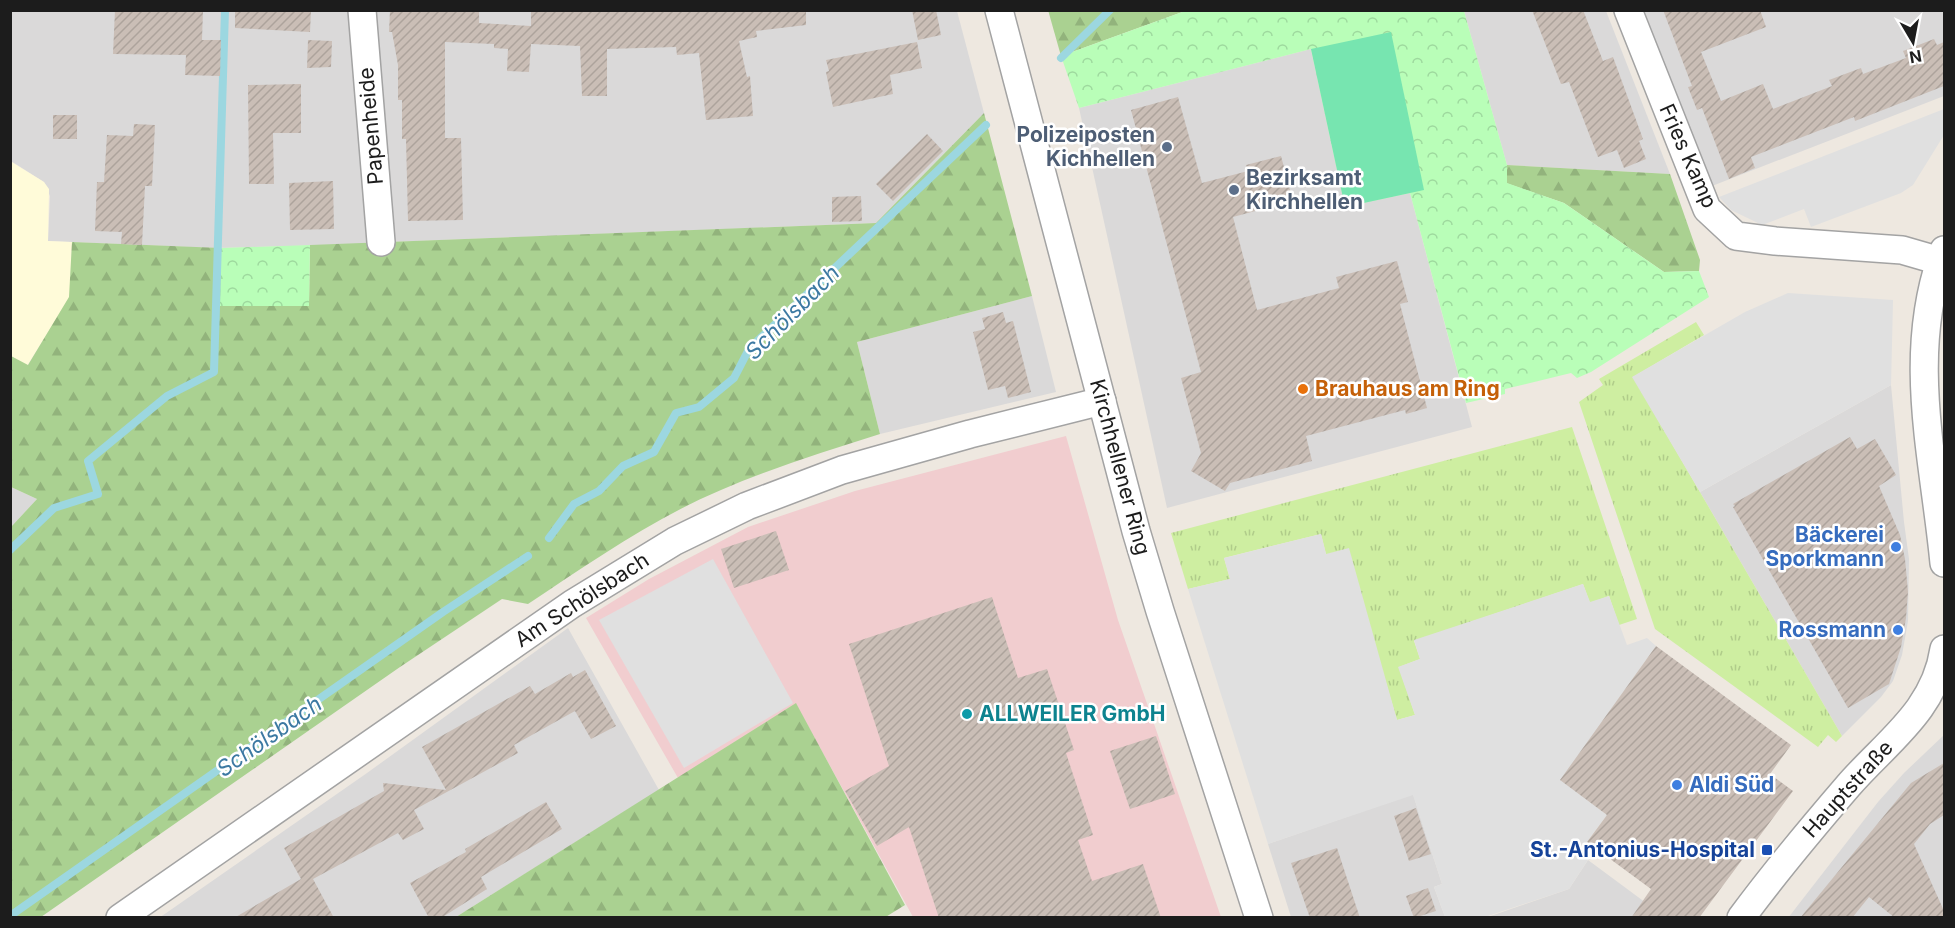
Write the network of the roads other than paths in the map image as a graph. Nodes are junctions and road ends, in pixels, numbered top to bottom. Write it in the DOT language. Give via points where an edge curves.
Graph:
graph roads {
  1 [pos="362,10"];
  2 [pos="999,10"];
  3 [pos="1628,10"];
  4 [pos="381,242"];
  5 [pos="1942,256"];
  6 [pos="1102,400"];
  7 [pos="1944,563"];
  8 [pos="1944,653"];
  9 [pos="120,918"];
  10 [pos="1259,918"];
  11 [pos="1741,918"];
  1 -- 4 [label="street, Papenheide"];
  2 -- 6 [label="street, Kirchhellener Ring"];
  3 -- 5 [label="street, Fries Kamp" via="1707,209 1736,236"];
  5 -- 7 [label="street" via="1931,292 1923,380"];
  6 -- 9 [label="street, Am Schölsbach" via="842,470 747,506 675,541 562,610"];
  6 -- 10 [label="street, Kirchhellener Ring" via="1153,588"];
  8 -- 11 [label="street, Hauptstraße" via="1934,687 1921,708 1791,852"];
}
